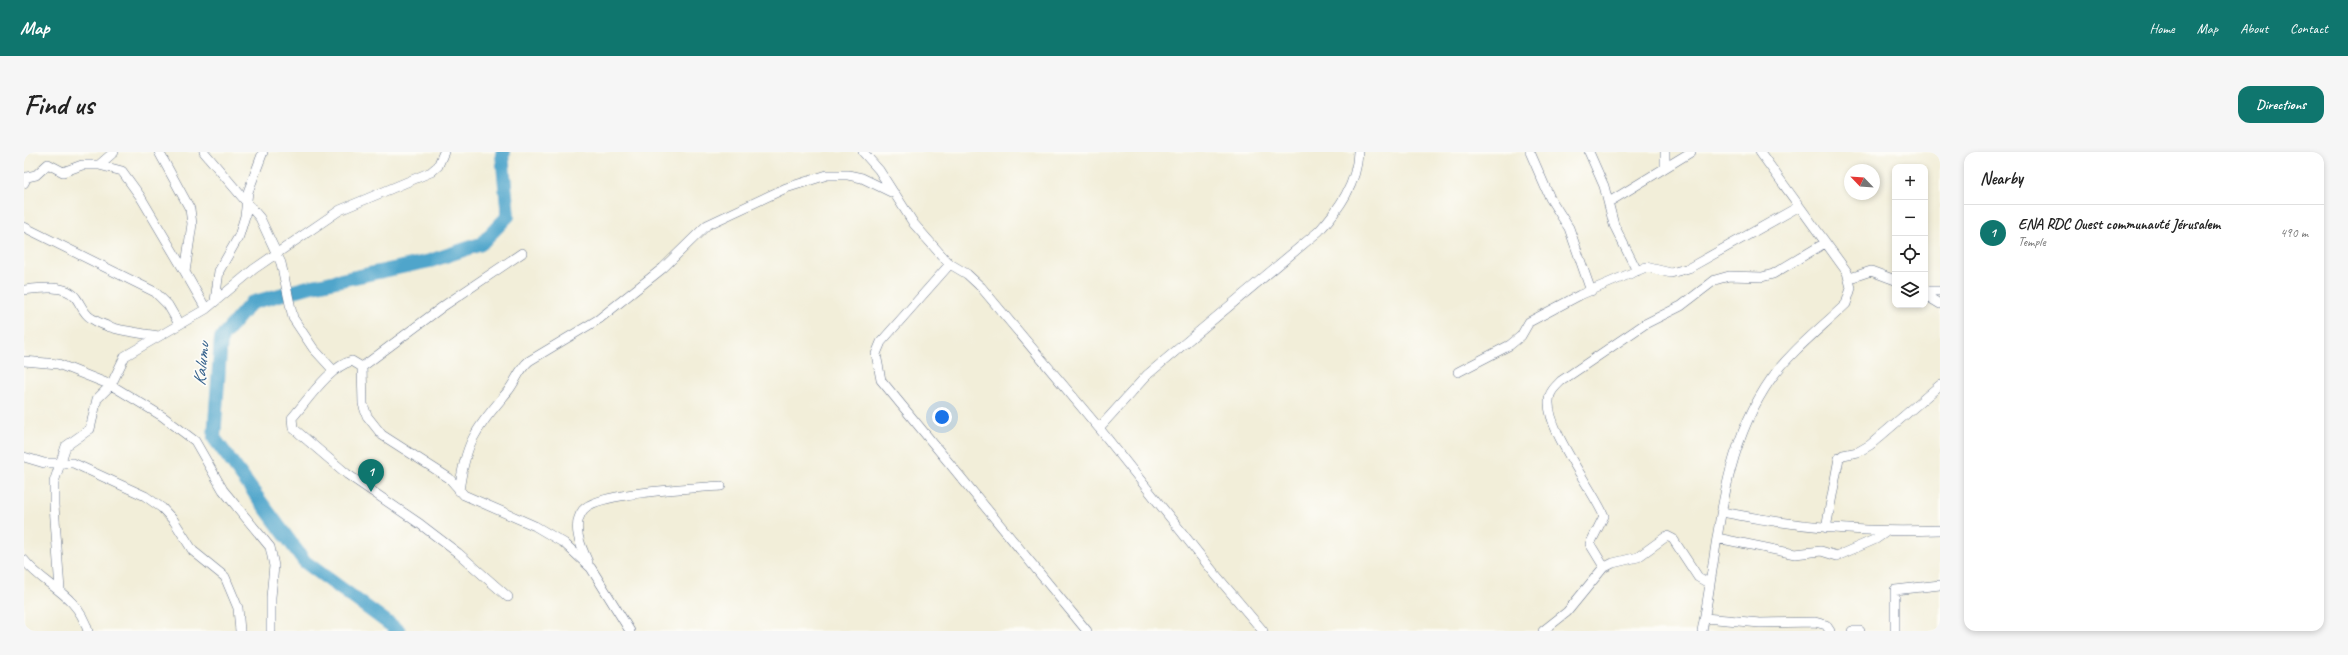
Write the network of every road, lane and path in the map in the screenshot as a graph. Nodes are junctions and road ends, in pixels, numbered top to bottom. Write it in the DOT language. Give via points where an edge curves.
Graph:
graph roads {
  1 [pos="114,152"];
  2 [pos="159,152"];
  3 [pos="204,152"];
  4 [pos="263,152"];
  5 [pos="444,152"];
  6 [pos="863,152"];
  7 [pos="1358,152"];
  8 [pos="1541,152"];
  9 [pos="1589,152"];
  10 [pos="1665,152"];
  11 [pos="1691,152"];
  12 [pos="1760,152"];
  13 [pos="1531,154"];
  14 [pos="99,165"];
  15 [pos="1665,167"];
  16 [pos="24,182"];
  17 [pos="895,194"];
  18 [pos="246,200"];
  19 [pos="1609,202"];
  20 [pos="1798,207"];
  21 [pos="24,227"];
  22 [pos="1825,243"];
  23 [pos="276,253"];
  24 [pos="522,253"];
  25 [pos="950,264"];
  26 [pos="1637,271"];
  27 [pos="185,272"];
  28 [pos="1850,278"];
  29 [pos="1892,279"];
  30 [pos="24,290"];
  31 [pos="1591,291"];
  32 [pos="1928,291"];
  33 [pos="1940,291"];
  34 [pos="1928,297"];
  35 [pos="215,301"];
  36 [pos="1940,304"];
  37 [pos="206,308"];
  38 [pos="179,324"];
  39 [pos="158,336"];
  40 [pos="24,361"];
  41 [pos="362,366"];
  42 [pos="334,371"];
  43 [pos="1458,372"];
  44 [pos="112,385"];
  45 [pos="1940,385"];
  46 [pos="1099,428"];
  47 [pos="24,456"];
  48 [pos="62,463"];
  49 [pos="721,486"];
  50 [pos="459,491"];
  51 [pos="1722,512"];
  52 [pos="1826,528"];
  53 [pos="1940,530"];
  54 [pos="1886,532"];
  55 [pos="1717,538"];
  56 [pos="24,560"];
  57 [pos="1604,567"];
  58 [pos="591,568"];
  59 [pos="1710,584"];
  60 [pos="1940,585"];
  61 [pos="60,590"];
  62 [pos="508,597"];
  63 [pos="1705,618"];
  64 [pos="1760,627"];
  65 [pos="88,631"];
  66 [pos="240,631"];
  67 [pos="271,631"];
  68 [pos="630,631"];
  69 [pos="1087,631"];
  70 [pos="1263,631"];
  71 [pos="1543,631"];
  72 [pos="1702,631"];
  73 [pos="1830,631"];
  74 [pos="1852,631"];
  75 [pos="1860,631"];
  76 [pos="1895,631"];
  1 -- 14 [label="street"];
  2 -- 27 [label="street" via="192,216"];
  3 -- 18 [label="street"];
  4 -- 18 [label="street"];
  5 -- 23 [label="street" via="438,166 431,172 344,207"];
  6 -- 17 [label="street"];
  7 -- 46 [label="street" via="1358,163 1341,206 1319,231 1147,376"];
  8 -- 13 [label="street"];
  9 -- 19 [label="street"];
  10 -- 15 [label="street"];
  11 -- 15 [label="street"];
  12 -- 20 [label="street"];
  13 -- 31 [label="street" via="1550,198 1569,228"];
  14 -- 16 [label="street" via="82,165 63,172 48,164 36,176 28,177"];
  14 -- 27 [label="street" via="118,168 127,176"];
  15 -- 19 [label="street"];
  17 -- 25 [label="street" via="914,224"];
  17 -- 50 [label="street" via="862,178 827,175 786,188 707,224 663,268 599,319 525,365 473,436 464,456"];
  18 -- 23 [label="street" via="260,218"];
  18 -- 35 [label="street" via="245,216 239,236 219,271"];
  19 -- 26 [label="street" via="1614,225"];
  20 -- 22 [label="street"];
  20 -- 26 [label="street" via="1677,273 1665,273 1651,267"];
  21 -- 38 [label="street" via="155,292 168,305"];
  22 -- 28 [label="street"];
  22 -- 57 [label="street" via="1773,274 1762,277 1722,277 1715,280 1681,306 1645,324 1566,378 1552,392 1549,405 1552,424 1604,516 1590,544"];
  23 -- 35 [label="street"];
  23 -- 42 [label="street" via="285,277 296,325"];
  24 -- 41 [label="street"];
  25 -- 46 [label="street" via="981,286"];
  25 -- 69 [label="street" via="881,342 876,354 881,380"];
  26 -- 31 [label="street"];
  27 -- 37 [label="street"];
  28 -- 29 [label="street" via="1871,271"];
  28 -- 51 [label="street" via="1851,288 1846,304 1794,354 1772,378 1759,398 1747,420 1737,448"];
  30 -- 39 [label="street" via="54,288 64,291 74,296 87,316 94,320 121,330"];
  31 -- 43 [label="street" via="1529,322 1518,340"];
  32 -- 33 [label="street"];
  34 -- 36 [label="street"];
  35 -- 37 [label="street"];
  37 -- 38 [label="street"];
  38 -- 39 [label="street"];
  39 -- 44 [label="street" via="125,356"];
  40 -- 44 [label="street" via="58,364"];
  41 -- 42 [label="street" via="352,361"];
  41 -- 50 [label="street" via="363,404 374,426 398,447 449,478"];
  42 -- 62 [label="street" via="292,418 293,428 346,474 458,553"];
  44 -- 48 [label="street" via="97,399 90,429 68,443"];
  44 -- 67 [label="street" via="162,416 195,441 223,490 268,544 274,566"];
  45 -- 52 [label="street" via="1870,445 1839,458"];
  46 -- 70 [label="street"];
  47 -- 48 [label="street" via="44,463"];
  48 -- 61 [label="street" via="54,482 53,497"];
  48 -- 66 [label="street" via="73,463 145,496 172,518 193,551 225,577 238,608"];
  49 -- 58 [label="street" via="631,495 589,505 583,510 578,526 580,545"];
  50 -- 58 [label="street" via="553,535"];
  51 -- 52 [label="street" via="1772,522"];
  51 -- 55 [label="street"];
  52 -- 54 [label="street"];
  53 -- 54 [label="street"];
  54 -- 55 [label="street" via="1837,556 1821,551 1795,554"];
  55 -- 59 [label="street"];
  56 -- 61 [label="street"];
  57 -- 59 [label="street" via="1638,557 1664,537 1670,536 1698,577"];
  57 -- 71 [label="street" via="1567,612"];
  58 -- 68 [label="street"];
  59 -- 63 [label="street"];
  60 -- 76 [label="street" via="1895,590"];
  61 -- 65 [label="street" via="83,616"];
  63 -- 64 [label="street"];
  63 -- 72 [label="street"];
  64 -- 73 [label="street" via="1815,622 1826,625"];
  74 -- 75 [label="street"];
}
